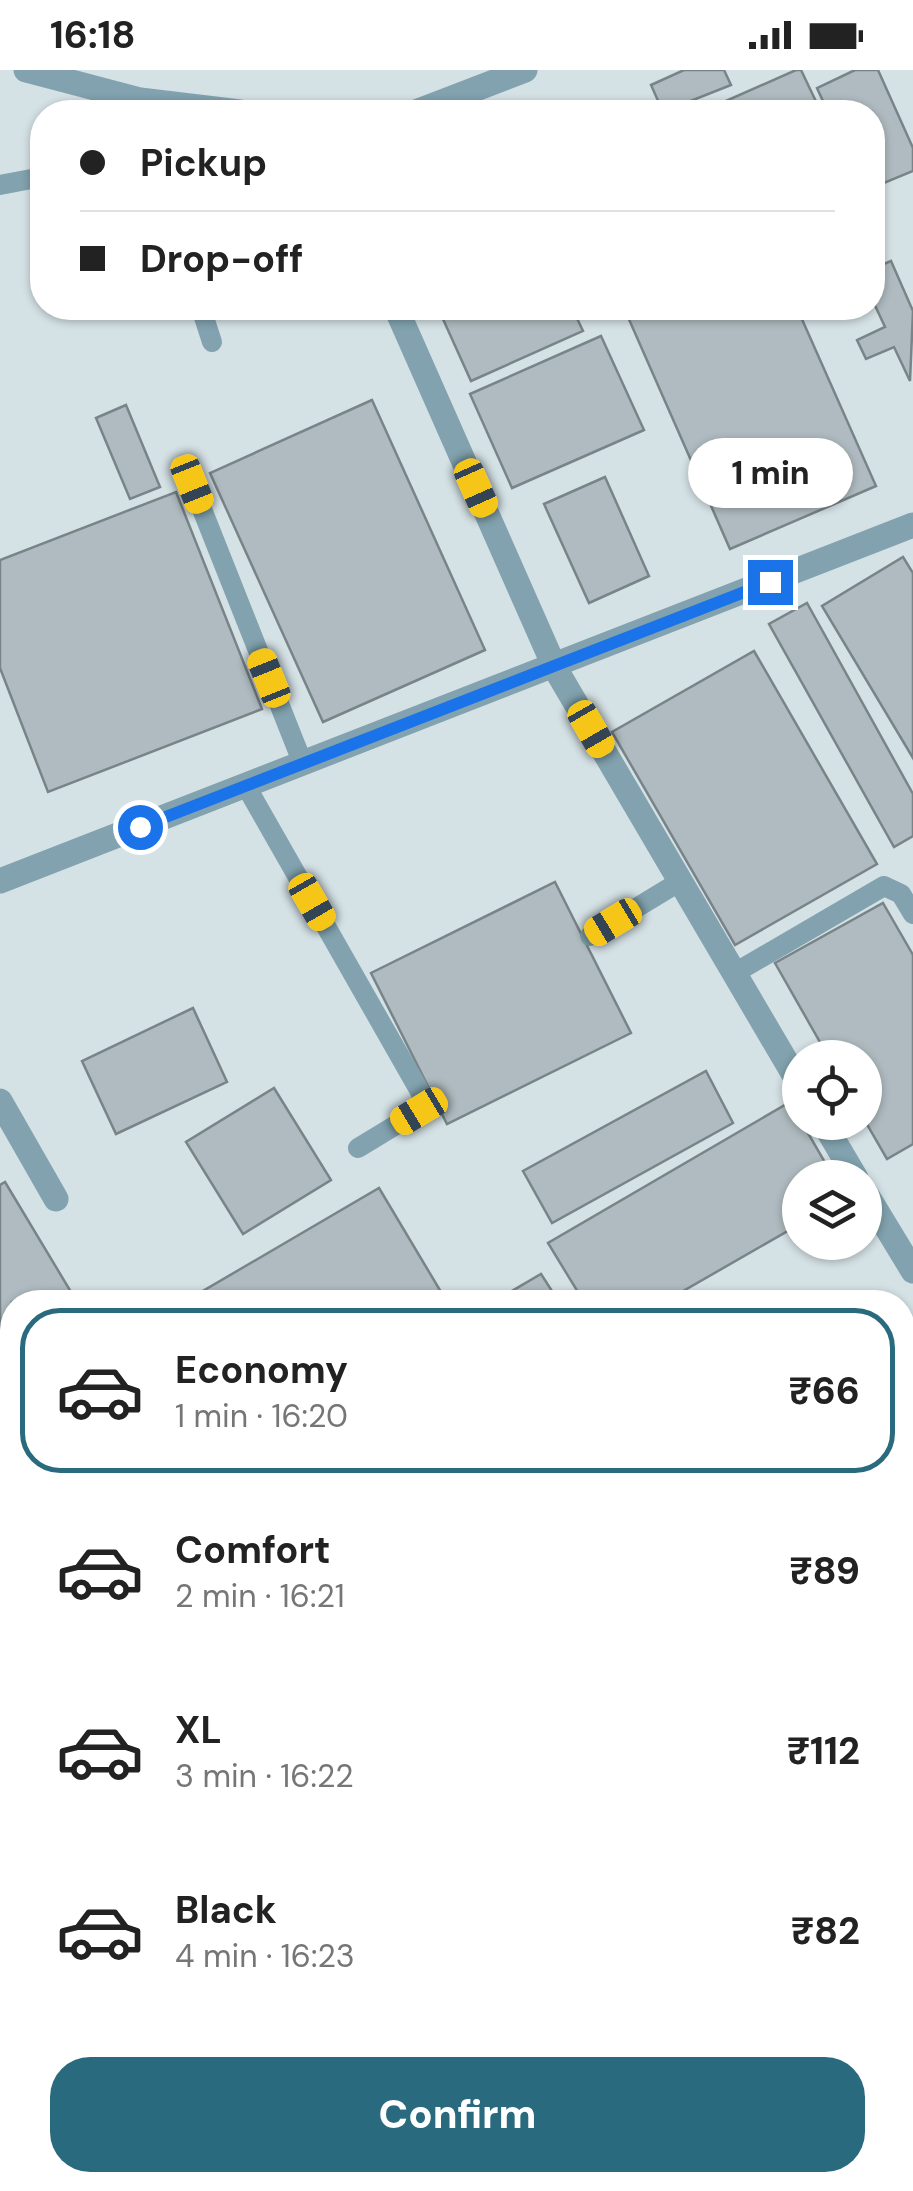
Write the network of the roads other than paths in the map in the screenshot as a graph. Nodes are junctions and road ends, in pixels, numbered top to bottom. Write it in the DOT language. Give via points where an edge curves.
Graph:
graph roads {
  1 [pos="26,70"];
  2 [pos="526,70"];
  3 [pos="140,100"];
  4 [pos="447,100"];
  5 [pos="30,180"];
  6 [pos="0,185"];
  7 [pos="205,320"];
  8 [pos="401,320"];
  9 [pos="212,342"];
  10 [pos="192,484"];
  11 [pos="913,525"];
  12 [pos="555,668"];
  13 [pos="303,764"];
  14 [pos="246,786"];
  15 [pos="0,881"];
  16 [pos="679,882"];
  17 [pos="913,914"];
  18 [pos="590,936"];
  19 [pos="732,974"];
  20 [pos="782,1056"];
  21 [pos="0,1101"];
  22 [pos="358,1148"];
  23 [pos="56,1198"];
  24 [pos="882,1220"];
  25 [pos="913,1271"];
  1 -- 3 [label="street"];
  2 -- 4 [label="street"];
  5 -- 6 [label="lane"];
  7 -- 9 [label="lane"];
  8 -- 12 [label="street"];
  10 -- 13 [label="lane"];
  11 -- 12 [label="street"];
  12 -- 13 [label="street"];
  12 -- 16 [label="street"];
  13 -- 14 [label="street"];
  14 -- 15 [label="street"];
  14 -- 22 [label="lane" via="422,1095 419,1111"];
  16 -- 18 [label="lane"];
  16 -- 19 [label="street"];
  17 -- 19 [label="lane" via="901,894 884,886"];
  19 -- 20 [label="street"];
  21 -- 23 [label="street"];
  24 -- 25 [label="street"];
}
